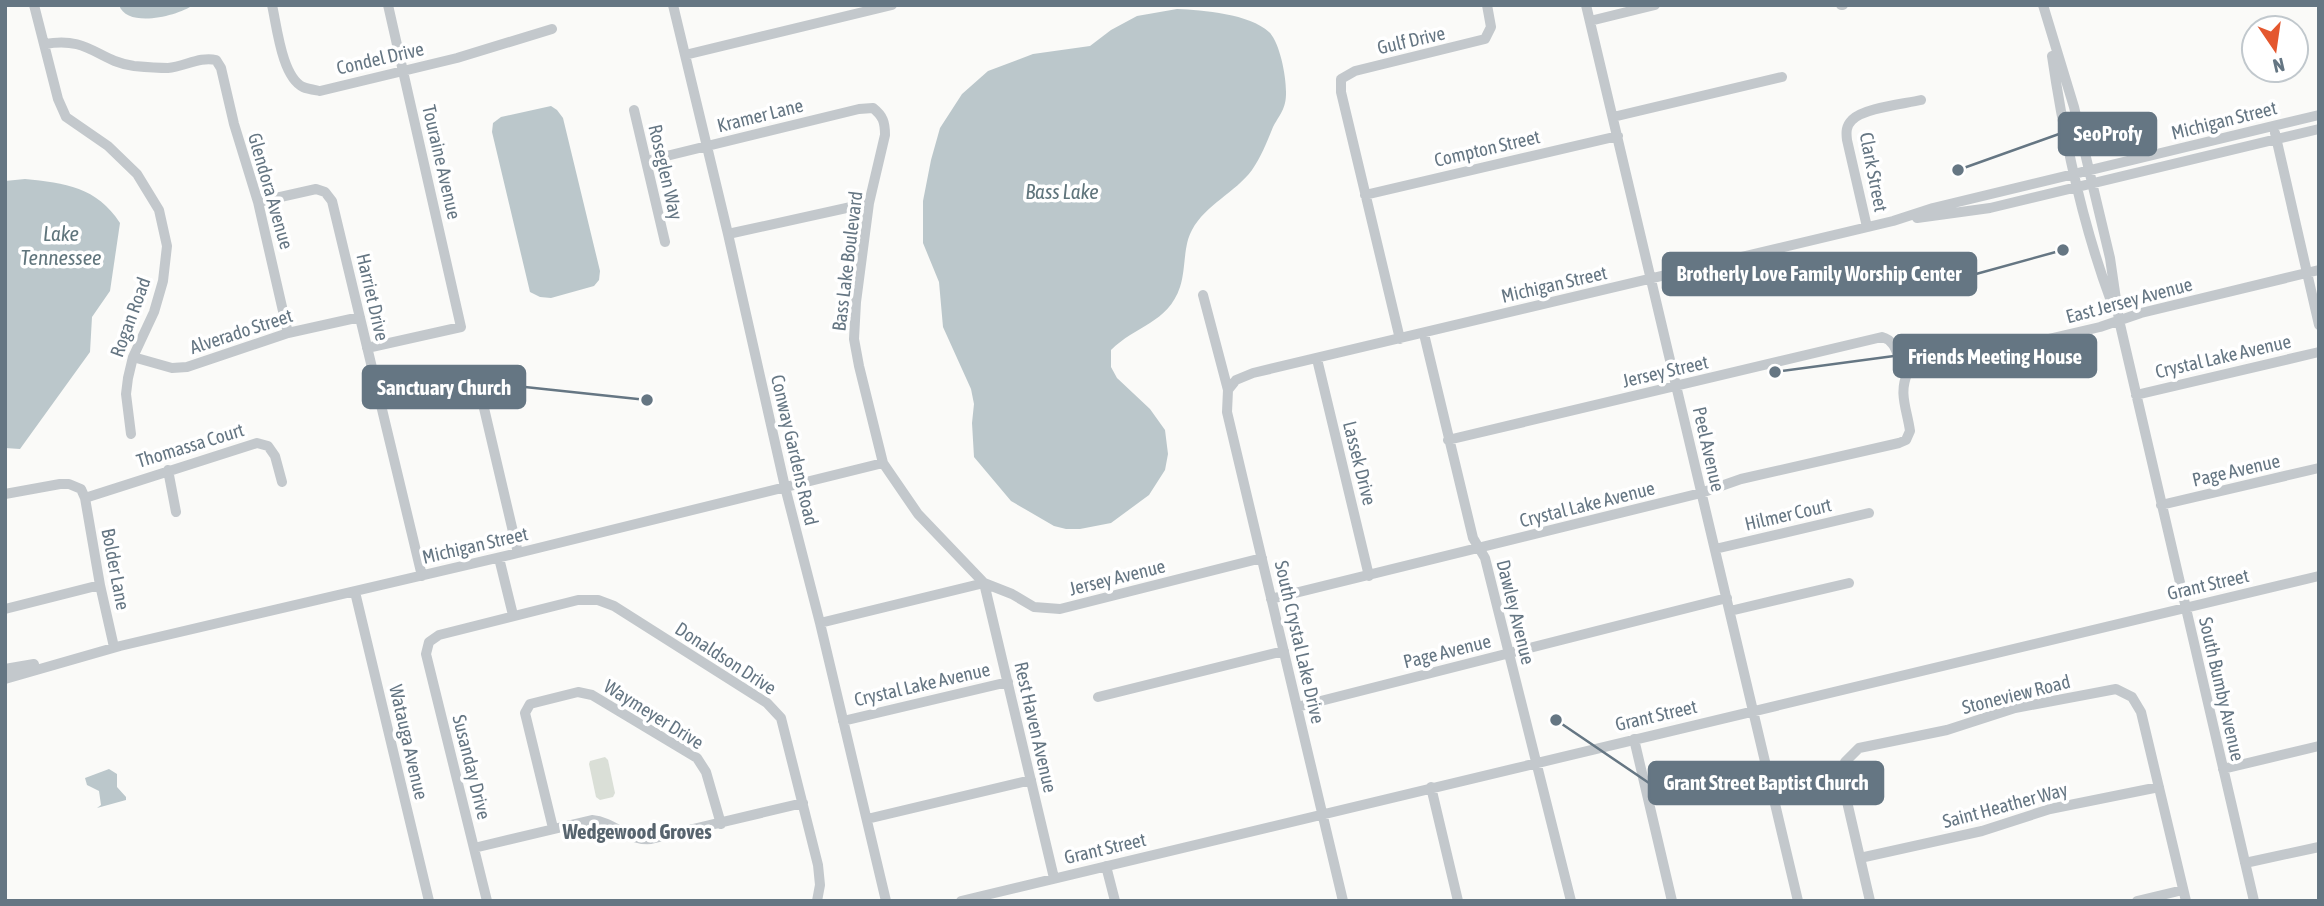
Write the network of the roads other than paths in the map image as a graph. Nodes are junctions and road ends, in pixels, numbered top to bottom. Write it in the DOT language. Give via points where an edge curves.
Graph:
graph roads {
  1 [pos="34,5"];
  2 [pos="272,5"];
  3 [pos="388,5"];
  4 [pos="673,5"];
  5 [pos="892,5"];
  6 [pos="1487,5"];
  7 [pos="1586,5"];
  8 [pos="1655,5"];
  9 [pos="2043,5"];
  10 [pos="1590,21"];
  11 [pos="2048,26"];
  12 [pos="552,29"];
  13 [pos="45,44"];
  14 [pos="685,55"];
  15 [pos="403,70"];
  16 [pos="1782,77"];
  17 [pos="1921,100"];
  18 [pos="634,110"];
  19 [pos="880,114"];
  20 [pos="2319,115"];
  21 [pos="1613,117"];
  22 [pos="2273,126"];
  23 [pos="2319,129"];
  24 [pos="1618,136"];
  25 [pos="2216,140"];
  26 [pos="2276,140"];
  27 [pos="707,146"];
  28 [pos="2220,153"];
  29 [pos="646,160"];
  30 [pos="2089,170"];
  31 [pos="2075,173"];
  32 [pos="2092,183"];
  33 [pos="2078,187"];
  34 [pos="1365,195"];
  35 [pos="258,202"];
  36 [pos="869,203"];
  37 [pos="1894,221"];
  38 [pos="1867,227"];
  39 [pos="728,234"];
  40 [pos="665,242"];
  41 [pos="2319,270"];
  42 [pos="2307,273"];
  43 [pos="1652,279"];
  44 [pos="1203,295"];
  45 [pos="360,317"];
  46 [pos="2119,320"];
  47 [pos="2319,325"];
  48 [pos="288,332"];
  49 [pos="1424,334"];
  50 [pos="1400,339"];
  51 [pos="367,348"];
  52 [pos="2319,352"];
  53 [pos="133,357"];
  54 [pos="1317,359"];
  55 [pos="1908,372"];
  56 [pos="476,374"];
  57 [pos="1677,386"];
  58 [pos="1228,390"];
  59 [pos="2136,395"];
  60 [pos="131,434"];
  61 [pos="1448,440"];
  62 [pos="883,463"];
  63 [pos="2319,468"];
  64 [pos="168,470"];
  65 [pos="282,482"];
  66 [pos="785,487"];
  67 [pos="1701,493"];
  68 [pos="5,494"];
  69 [pos="85,498"];
  70 [pos="2161,505"];
  71 [pos="176,512"];
  72 [pos="1869,513"];
  73 [pos="1479,549"];
  74 [pos="1715,550"];
  75 [pos="518,553"];
  76 [pos="499,558"];
  77 [pos="1262,558"];
  78 [pos="422,576"];
  79 [pos="1369,576"];
  80 [pos="2319,576"];
  81 [pos="984,583"];
  82 [pos="1849,583"];
  83 [pos="100,585"];
  84 [pos="355,592"];
  85 [pos="1727,598"];
  86 [pos="1271,599"];
  87 [pos="2185,607"];
  88 [pos="5,609"];
  89 [pos="1730,611"];
  90 [pos="513,615"];
  91 [pos="820,623"];
  92 [pos="429,642"];
  93 [pos="114,647"];
  94 [pos="1284,651"];
  95 [pos="1509,654"];
  96 [pos="75,657"];
  97 [pos="5,668"];
  98 [pos="5,678"];
  99 [pos="1008,682"];
  100 [pos="1098,697"];
  101 [pos="1297,707"];
  102 [pos="1753,710"];
  103 [pos="843,721"];
  104 [pos="1634,738"];
  105 [pos="2319,746"];
  106 [pos="1537,762"];
  107 [pos="2223,769"];
  108 [pos="1031,780"];
  109 [pos="1431,787"];
  110 [pos="2159,787"];
  111 [pos="803,803"];
  112 [pos="1322,813"];
  113 [pos="867,819"];
  114 [pos="721,824"];
  115 [pos="553,828"];
  116 [pos="2319,847"];
  117 [pos="474,848"];
  118 [pos="1860,858"];
  119 [pos="2245,863"];
  120 [pos="1106,866"];
  121 [pos="1054,878"];
  122 [pos="2185,895"];
  123 [pos="429,901"];
  124 [pos="487,901"];
  125 [pos="817,901"];
  126 [pos="886,901"];
  127 [pos="961,901"];
  128 [pos="1115,901"];
  129 [pos="1343,901"];
  130 [pos="1458,901"];
  131 [pos="1571,901"];
  132 [pos="1672,901"];
  133 [pos="1798,901"];
  134 [pos="1870,901"];
  135 [pos="2137,901"];
  136 [pos="2254,901"];
  1 -- 13 [label="street, Rogan Road"];
  2 -- 15 [label="street, Condel Drive" via="284,60 292,78 303,87 320,91"];
  3 -- 15 [label="street, Touraine Avenue"];
  4 -- 14 [label="street, Conway Gardens Road"];
  5 -- 14 [label="street"];
  6 -- 34 [label="street, Gulf Drive" via="1489,34 1478,42 1355,71 1341,79"];
  7 -- 10 [label="street, Peel Avenue"];
  8 -- 10 [label="street"];
  9 -- 11 [label="street, South Bumby Avenue"];
  10 -- 21 [label="street, Peel Avenue"];
  11 -- 30 [label="street, South Bumby Avenue"];
  11 -- 31 [label="street, South Bumby Avenue"];
  12 -- 15 [label="street, Condel Drive" via="486,51"];
  13 -- 35 [label="street, Glendora Avenue" via="76,42 134,66 169,68 216,60"];
  13 -- 53 [label="street, Rogan Road" via="66,117 108,146 137,174 159,210 167,246 163,281"];
  14 -- 27 [label="street, Conway Gardens Road"];
  15 -- 51 [label="street, Touraine Avenue" via="461,327"];
  16 -- 21 [label="street"];
  17 -- 38 [label="street, Clark Street" via="1862,114 1849,123 1847,140"];
  18 -- 29 [label="street, Roseglen Way"];
  19 -- 27 [label="street, Kramer Lane" via="873,108 859,109"];
  19 -- 36 [label="street, Bass Lake Boulevard" via="885,135"];
  20 -- 22 [label="street, Michigan Street"];
  21 -- 24 [label="street, Peel Avenue"];
  22 -- 25 [label="street, Michigan Street"];
  22 -- 26 [label="street"];
  23 -- 26 [label="street, Michigan Street"];
  24 -- 34 [label="street, Compton Street"];
  24 -- 43 [label="street, Peel Avenue"];
  25 -- 28 [label="street"];
  25 -- 30 [label="street, Michigan Street"];
  26 -- 28 [label="street, Michigan Street"];
  26 -- 42 [label="street"];
  27 -- 29 [label="street, Kramer Lane"];
  27 -- 39 [label="street, Conway Gardens Road"];
  28 -- 32 [label="street, Michigan Street"];
  29 -- 40 [label="street, Roseglen Way"];
  30 -- 31 [label="street, Michigan Street"];
  30 -- 32 [label="street, South Bumby Avenue"];
  31 -- 33 [label="street, South Bumby Avenue"];
  31 -- 37 [label="street, Michigan Street"];
  32 -- 33 [label="street, Michigan Street"];
  32 -- 46 [label="street, South Bumby Avenue"];
  33 -- 37 [label="street, Michigan Street" via="1969,212"];
  33 -- 46 [label="street, South Bumby Avenue" via="2096,262"];
  34 -- 50 [label="street"];
  35 -- 45 [label="street, Harriet Drive" via="316,189 325,192 332,201"];
  35 -- 48 [label="street, Glendora Avenue"];
  36 -- 39 [label="street"];
  36 -- 62 [label="street, Bass Lake Boulevard" via="854,339"];
  37 -- 38 [label="street, Michigan Street"];
  38 -- 43 [label="street, Michigan Street"];
  39 -- 66 [label="street, Conway Gardens Road"];
  41 -- 42 [label="street, East Jersey Avenue"];
  42 -- 46 [label="street, East Jersey Avenue"];
  42 -- 47 [label="street"];
  43 -- 49 [label="street, Michigan Street"];
  43 -- 57 [label="street, Peel Avenue"];
  44 -- 58 [label="street, South Crystal Lake Drive"];
  45 -- 48 [label="street, Alverado Street"];
  45 -- 51 [label="street, Harriet Drive"];
  46 -- 55 [label="street, East Jersey Avenue"];
  46 -- 59 [label="street, South Bumby Avenue"];
  48 -- 53 [label="street, Alverado Street" via="187,367 164,367"];
  49 -- 50 [label="street, Michigan Street"];
  49 -- 61 [label="street, Dawley Avenue"];
  50 -- 54 [label="street, Michigan Street"];
  51 -- 78 [label="street, Harriet Drive"];
  52 -- 59 [label="street, Crystal Lake Avenue"];
  53 -- 60 [label="street, Rogan Road" via="125,394"];
  54 -- 58 [label="street, Michigan Street" via="1245,376"];
  54 -- 79 [label="street, Lassek Drive"];
  55 -- 57 [label="street, Jersey Street" via="1890,340 1882,337"];
  55 -- 67 [label="street, Crystal Lake Avenue" via="1902,394 1909,436 1899,443 1741,479"];
  56 -- 75 [label="street"];
  57 -- 61 [label="street, Jersey Street"];
  57 -- 67 [label="street, Peel Avenue"];
  58 -- 77 [label="street, South Crystal Lake Drive" via="1227,412"];
  59 -- 70 [label="street, South Bumby Avenue"];
  61 -- 73 [label="street, Dawley Avenue" via="1472,538"];
  62 -- 66 [label="street, Michigan Street"];
  62 -- 81 [label="street, Bass Lake Boulevard" via="918,514"];
  63 -- 70 [label="street, Page Avenue"];
  64 -- 65 [label="street, Thomassa Court" via="257,443 268,446 275,456"];
  64 -- 69 [label="street, Thomassa Court"];
  64 -- 71 [label="street"];
  66 -- 75 [label="street, Michigan Street"];
  66 -- 91 [label="street, Conway Gardens Road"];
  67 -- 73 [label="street, Crystal Lake Avenue"];
  67 -- 74 [label="street, Peel Avenue"];
  68 -- 69 [label="street" via="69,484 81,489"];
  69 -- 83 [label="street, Bolder Lane"];
  70 -- 87 [label="street, South Bumby Avenue"];
  72 -- 74 [label="street, Hilmer Court"];
  73 -- 79 [label="street, Crystal Lake Avenue"];
  73 -- 95 [label="street, Dawley Avenue"];
  74 -- 85 [label="street, Peel Avenue"];
  75 -- 76 [label="street, Michigan Street"];
  76 -- 78 [label="street, Michigan Street"];
  76 -- 90 [label="street"];
  77 -- 81 [label="street, Jersey Avenue" via="1060,609 1034,607"];
  77 -- 86 [label="street, South Crystal Lake Drive"];
  78 -- 84 [label="street, Michigan Street"];
  79 -- 86 [label="street, Crystal Lake Avenue"];
  80 -- 87 [label="street, Grant Street"];
  81 -- 91 [label="street"];
  81 -- 99 [label="street, Rest Haven Avenue"];
  82 -- 89 [label="street"];
  83 -- 88 [label="street"];
  83 -- 93 [label="street, Bolder Lane"];
  84 -- 93 [label="street, Michigan Street"];
  84 -- 123 [label="street, Watauga Avenue"];
  85 -- 89 [label="street, Peel Avenue"];
  85 -- 95 [label="street, Page Avenue"];
  86 -- 94 [label="street, South Crystal Lake Drive"];
  87 -- 102 [label="street, Grant Street"];
  87 -- 107 [label="street, South Bumby Avenue"];
  89 -- 102 [label="street, Peel Avenue"];
  90 -- 92 [label="street, Donaldson Drive" via="439,635"];
  90 -- 111 [label="street, Donaldson Drive" via="598,600 767,703 781,718"];
  91 -- 103 [label="street, Conway Gardens Road"];
  92 -- 117 [label="street, Susanday Drive" via="426,654"];
  93 -- 96 [label="street, Michigan Street"];
  94 -- 100 [label="street"];
  94 -- 101 [label="street, South Crystal Lake Drive"];
  95 -- 101 [label="street, Page Avenue"];
  95 -- 106 [label="street, Dawley Avenue"];
  96 -- 97 [label="street, Michigan Street"];
  96 -- 98 [label="street, Michigan Street"];
  99 -- 103 [label="street, Crystal Lake Avenue"];
  99 -- 108 [label="street, Rest Haven Avenue"];
  101 -- 112 [label="street, South Crystal Lake Drive"];
  102 -- 104 [label="street, Grant Street"];
  102 -- 133 [label="street, Peel Avenue"];
  103 -- 113 [label="street, Conway Gardens Road"];
  104 -- 106 [label="street, Grant Street"];
  104 -- 132 [label="street"];
  105 -- 107 [label="street"];
  106 -- 109 [label="street, Grant Street"];
  106 -- 131 [label="street, Dawley Avenue"];
  107 -- 119 [label="street, South Bumby Avenue"];
  108 -- 113 [label="street"];
  108 -- 121 [label="street, Rest Haven Avenue"];
  109 -- 112 [label="street, Grant Street"];
  109 -- 130 [label="street"];
  110 -- 118 [label="street, Saint Heather Way" via="2050,809 1982,831"];
  110 -- 118 [label="street, Stoneview Road" via="2138,703 2124,691 2106,690 2015,708 1947,730 1869,745 1851,754 1842,780"];
  110 -- 122 [label="street, Stoneview Road"];
  111 -- 114 [label="street"];
  111 -- 125 [label="street, Donaldson Drive" via="818,865"];
  112 -- 120 [label="street, Grant Street"];
  112 -- 129 [label="street, South Crystal Lake Drive"];
  113 -- 126 [label="street, Conway Gardens Road"];
  114 -- 115 [label="street" via="639,840 603,821"];
  114 -- 115 [label="street, Waymeyer Drive" via="706,772 697,758 592,695 578,692 530,704 525,713"];
  115 -- 117 [label="street"];
  116 -- 119 [label="street"];
  117 -- 124 [label="street, Susanday Drive"];
  118 -- 134 [label="street, Stoneview Road"];
  119 -- 136 [label="street, South Bumby Avenue"];
  120 -- 121 [label="street, Grant Street"];
  120 -- 128 [label="street"];
  121 -- 127 [label="street, Grant Street"];
  122 -- 135 [label="street"];
}
